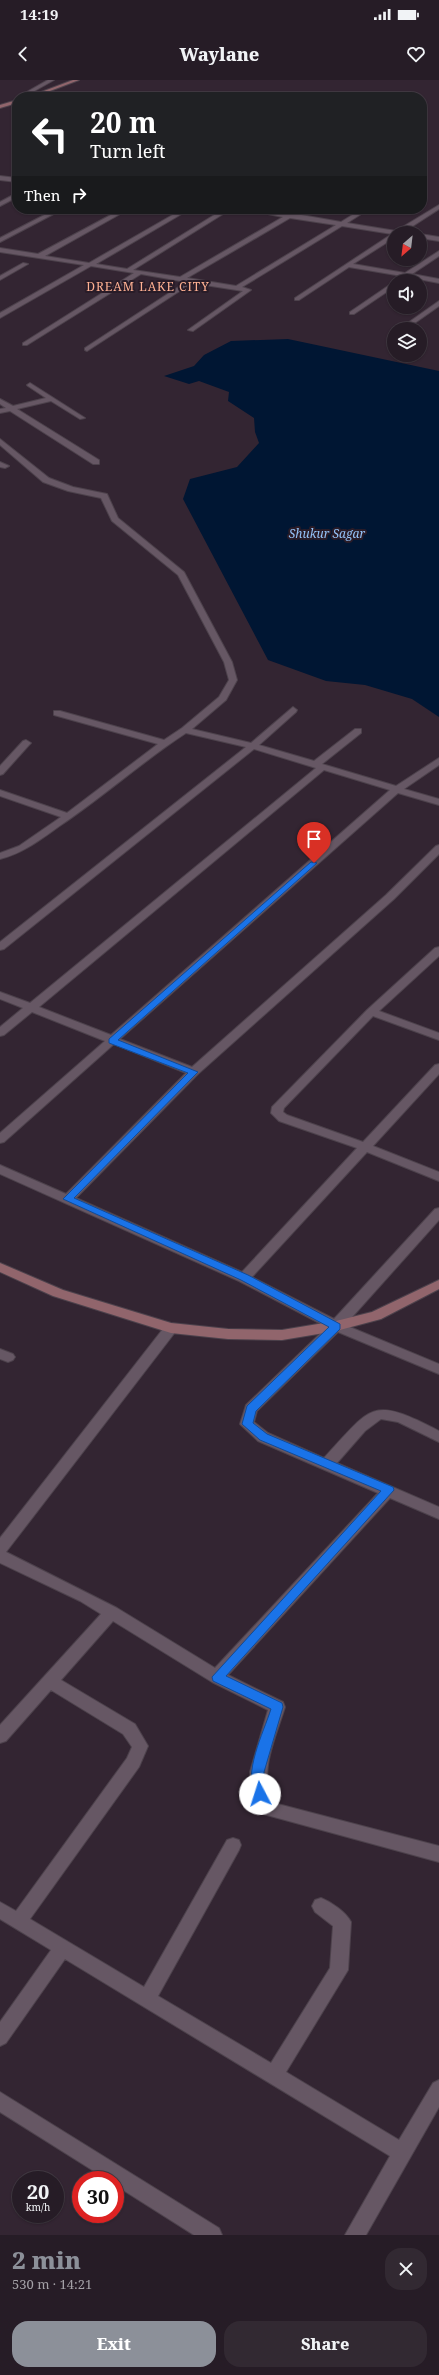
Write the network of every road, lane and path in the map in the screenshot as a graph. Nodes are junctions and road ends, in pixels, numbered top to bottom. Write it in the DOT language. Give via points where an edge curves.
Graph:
graph roads {
  1 [pos="52,80"];
  2 [pos="77,80"];
  3 [pos="33,92"];
  4 [pos="38,92"];
  5 [pos="12,103"];
  6 [pos="0,107"];
  7 [pos="0,178"];
  8 [pos="12,179"];
  9 [pos="12,198"];
  10 [pos="0,204"];
  11 [pos="439,207"];
  12 [pos="50,214"];
  13 [pos="117,214"];
  14 [pos="178,214"];
  15 [pos="220,214"];
  16 [pos="276,214"];
  17 [pos="291,214"];
  18 [pos="358,214"];
  19 [pos="288,216"];
  20 [pos="342,224"];
  21 [pos="409,226"];
  22 [pos="387,231"];
  23 [pos="427,237"];
  24 [pos="387,239"];
  25 [pos="439,239"];
  26 [pos="0,240"];
  27 [pos="0,250"];
  28 [pos="439,253"];
  29 [pos="38,256"];
  30 [pos="25,264"];
  31 [pos="88,264"];
  32 [pos="346,265"];
  33 [pos="127,271"];
  34 [pos="139,273"];
  35 [pos="400,274"];
  36 [pos="408,274"];
  37 [pos="0,278"];
  38 [pos="180,279"];
  39 [pos="427,279"];
  40 [pos="191,281"];
  41 [pos="439,281"];
  42 [pos="237,288"];
  43 [pos="387,289"];
  44 [pos="297,299"];
  45 [pos="439,303"];
  46 [pos="352,313"];
  47 [pos="0,316"];
  48 [pos="413,322"];
  49 [pos="191,330"];
  50 [pos="25,344"];
  51 [pos="87,349"];
  52 [pos="30,385"];
  53 [pos="51,399"];
  54 [pos="0,401"];
  55 [pos="13,408"];
  56 [pos="0,411"];
  57 [pos="82,418"];
  58 [pos="0,441"];
  59 [pos="96,462"];
  60 [pos="293,710"];
  61 [pos="57,713"];
  62 [pos="184,730"];
  63 [pos="358,731"];
  64 [pos="26,743"];
  65 [pos="165,743"];
  66 [pos="253,746"];
  67 [pos="439,761"];
  68 [pos="320,765"];
  69 [pos="0,772"];
  70 [pos="396,790"];
  71 [pos="0,793"];
  72 [pos="439,802"];
  73 [pos="68,816"];
  74 [pos="439,848"];
  75 [pos="0,856"];
  76 [pos="0,947"];
  77 [pos="439,950"];
  78 [pos="0,995"];
  79 [pos="32,1007"];
  80 [pos="372,1012"];
  81 [pos="0,1033"];
  82 [pos="439,1037"];
  83 [pos="112,1041"];
  84 [pos="439,1066"];
  85 [pos="194,1072"];
  86 [pos="0,1139"];
  87 [pos="366,1147"];
  88 [pos="0,1169"];
  89 [pos="439,1176"];
  90 [pos="68,1199"];
  91 [pos="439,1212"];
  92 [pos="0,1267"];
  93 [pos="244,1278"];
  94 [pos="439,1284"];
  95 [pos="336,1326"];
  96 [pos="170,1328"];
  97 [pos="439,1369"];
  98 [pos="439,1437"];
  99 [pos="328,1464"];
  100 [pos="389,1490"];
  101 [pos="439,1513"];
  102 [pos="0,1549"];
  103 [pos="0,1556"];
  104 [pos="112,1612"];
  105 [pos="217,1677"];
  106 [pos="50,1681"];
  107 [pos="0,1736"];
  108 [pos="233,1845"];
  109 [pos="439,1854"];
  110 [pos="321,1906"];
  111 [pos="0,1910"];
  112 [pos="19,1921"];
  113 [pos="63,1948"];
  114 [pos="147,1999"];
  115 [pos="0,2037"];
  116 [pos="274,2075"];
  117 [pos="439,2089"];
  118 [pos="0,2101"];
  119 [pos="403,2153"];
  120 [pos="212,2235"];
  121 [pos="355,2235"];
  1 -- 3 [label="street"];
  2 -- 4 [label="street"];
  5 -- 6 [label="street"];
  7 -- 8 [label="street"];
  9 -- 10 [label="street"];
  11 -- 21 [label="street"];
  12 -- 26 [label="street"];
  13 -- 29 [label="street"];
  14 -- 31 [label="street"];
  15 -- 33 [label="street"];
  16 -- 19 [label="street"];
  17 -- 19 [label="street"];
  18 -- 20 [label="street"];
  19 -- 20 [label="street"];
  19 -- 38 [label="street"];
  20 -- 22 [label="street"];
  20 -- 42 [label="street"];
  23 -- 25 [label="street"];
  24 -- 32 [label="street"];
  27 -- 29 [label="street"];
  28 -- 36 [label="street"];
  29 -- 31 [label="street"];
  30 -- 37 [label="street"];
  31 -- 33 [label="street"];
  31 -- 47 [label="street"];
  32 -- 35 [label="street"];
  32 -- 44 [label="street"];
  33 -- 34 [label="street"];
  34 -- 38 [label="street"];
  34 -- 50 [label="street"];
  38 -- 40 [label="street"];
  39 -- 41 [label="street"];
  40 -- 42 [label="street"];
  40 -- 51 [label="street"];
  42 -- 49 [label="street" via="248,290"];
  43 -- 46 [label="street"];
  45 -- 48 [label="street"];
  52 -- 53 [label="street"];
  53 -- 55 [label="street"];
  53 -- 57 [label="street"];
  54 -- 55 [label="street"];
  55 -- 56 [label="street"];
  55 -- 59 [label="street"];
  58 -- 62 [label="street" via="46,480 71,489 104,496 115,519 181,574 228,662 233,680 223,698"];
  60 -- 66 [label="street"];
  61 -- 65 [label="street"];
  62 -- 65 [label="street"];
  62 -- 66 [label="street"];
  63 -- 68 [label="street"];
  64 -- 69 [label="street"];
  65 -- 73 [label="street"];
  66 -- 68 [label="street"];
  66 -- 76 [label="street"];
  67 -- 70 [label="street"];
  68 -- 70 [label="street"];
  68 -- 79 [label="street"];
  70 -- 72 [label="street"];
  70 -- 83 [label="street"];
  71 -- 73 [label="street"];
  73 -- 75 [label="street" via="22,848"];
  74 -- 85 [label="street" via="390,898"];
  77 -- 80 [label="street"];
  78 -- 79 [label="street"];
  79 -- 81 [label="street"];
  79 -- 83 [label="street"];
  80 -- 82 [label="street"];
  80 -- 87 [label="street" via="278,1107 277,1113 283,1118"];
  83 -- 85 [label="street"];
  83 -- 86 [label="street"];
  84 -- 87 [label="street"];
  85 -- 90 [label="street"];
  87 -- 89 [label="street"];
  87 -- 93 [label="street"];
  88 -- 90 [label="street"];
  90 -- 93 [label="street"];
  91 -- 95 [label="street"];
  92 -- 96 [label="street" via="58,1293"];
  93 -- 95 [label="street"];
  94 -- 95 [label="street" via="376,1316"];
  95 -- 96 [label="street" via="282,1335 228,1334"];
  95 -- 97 [label="street"];
  95 -- 99 [label="street" via="251,1409 247,1424 263,1437"];
  96 -- 102 [label="street"];
  98 -- 99 [label="street" via="393,1415 381,1413 370,1418"];
  99 -- 100 [label="street"];
  100 -- 101 [label="street"];
  100 -- 105 [label="street"];
  103 -- 104 [label="street"];
  104 -- 105 [label="street"];
  104 -- 106 [label="street"];
  105 -- 109 [label="street" via="277,1707 258,1772 260,1794 268,1809"];
  106 -- 107 [label="street"];
  106 -- 112 [label="street" via="129,1729 140,1746 133,1762"];
  108 -- 114 [label="street"];
  110 -- 116 [label="street" via="342,1922 339,1970"];
  111 -- 112 [label="street"];
  112 -- 113 [label="street"];
  113 -- 114 [label="street"];
  113 -- 115 [label="street"];
  114 -- 116 [label="street"];
  116 -- 119 [label="street"];
  117 -- 119 [label="street"];
  118 -- 120 [label="street"];
  119 -- 121 [label="street"];
}
